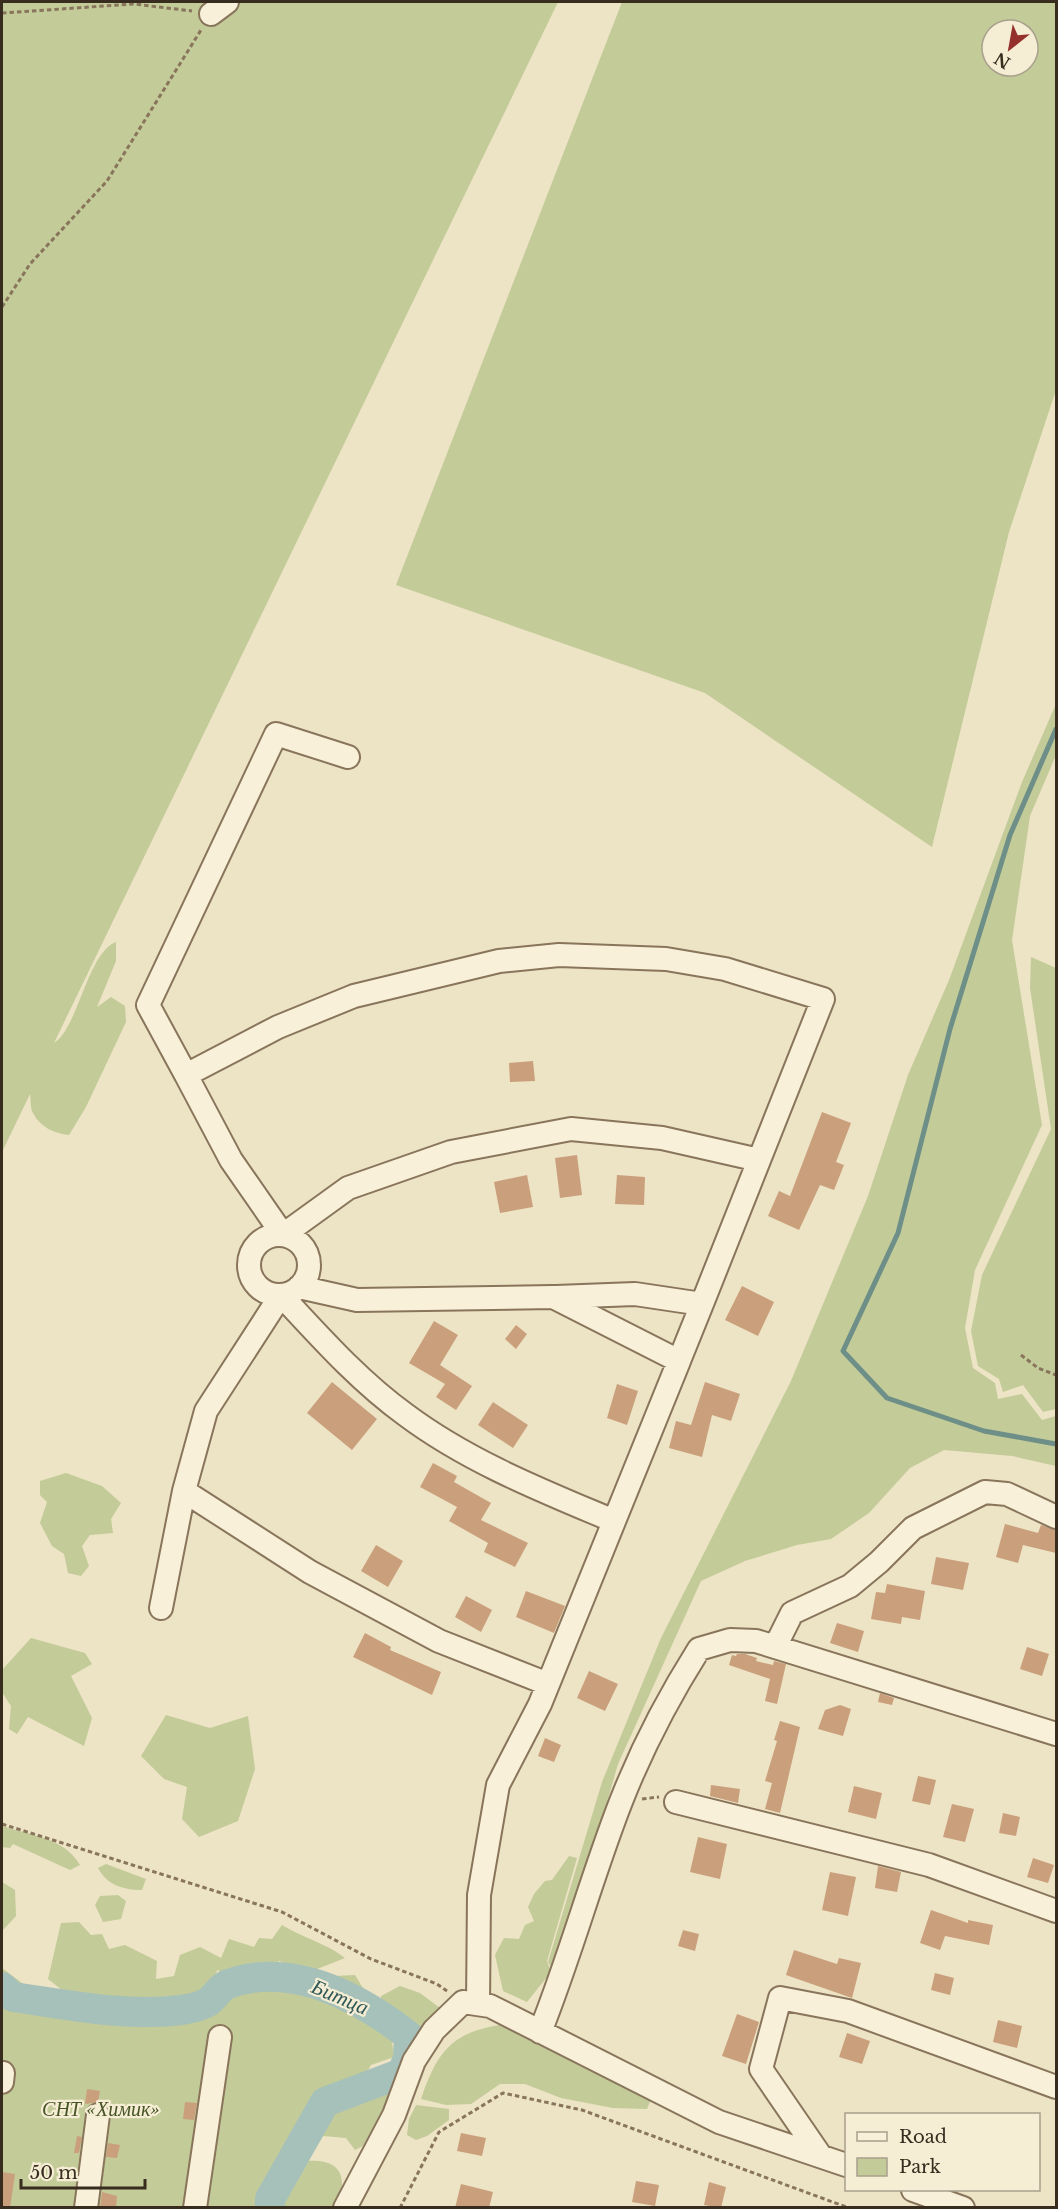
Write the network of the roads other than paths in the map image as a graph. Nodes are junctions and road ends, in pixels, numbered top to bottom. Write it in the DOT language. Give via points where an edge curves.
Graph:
graph roads {
  1 [pos="348,757"];
  2 [pos="186,1075"];
  3 [pos="759,1160"];
  4 [pos="283,1235"];
  5 [pos="290,1291"];
  6 [pos="553,1297"];
  7 [pos="702,1304"];
  8 [pos="679,1361"];
  9 [pos="184,1491"];
  10 [pos="1056,1517"];
  11 [pos="614,1521"];
  12 [pos="161,1608"];
  13 [pos="776,1645"];
  14 [pos="548,1684"];
  15 [pos="1056,1734"];
  16 [pos="676,1802"];
  17 [pos="1056,1911"];
  18 [pos="471,2003"];
  19 [pos="540,2032"];
  20 [pos="220,2037"];
  21 [pos="1056,2087"];
  22 [pos="98,2115"];
  23 [pos="820,2155"];
  24 [pos="845,2165"];
  25 [pos="916,2191"];
  26 [pos="86,2208"];
  27 [pos="195,2208"];
  28 [pos="345,2208"];
  29 [pos="963,2208"];
  1 -- 2 [label="lane" via="276,734 148,1005"];
  2 -- 3 [label="lane" via="278,1027 365,993 499,961 559,955 666,958 725,969 823,999"];
  2 -- 4 [label="lane" via="231,1160"];
  3 -- 4 [label="lane" via="662,1138 571,1129 451,1152 348,1188"];
  3 -- 7 [label="lane"];
  4 -- 5 [label="lane" via="301,1244 309,1261 305,1280"];
  4 -- 5 [label="lane" via="264,1238 256,1245 249,1263 250,1273 262,1289"];
  5 -- 6 [label="lane" via="357,1300"];
  5 -- 9 [label="lane" via="206,1411"];
  5 -- 11 [label="lane" via="338,1357 406,1416 506,1476"];
  6 -- 7 [label="lane" via="635,1294"];
  6 -- 8 [label="lane"];
  7 -- 8 [label="lane"];
  8 -- 11 [label="lane"];
  9 -- 12 [label="lane"];
  9 -- 14 [label="lane" via="310,1572 439,1641"];
  10 -- 13 [label="lane" via="1007,1494 985,1492 913,1528 850,1586 792,1613"];
  11 -- 14 [label="lane"];
  13 -- 15 [label="lane"];
  13 -- 19 [label="lane" via="729,1640 699,1649 669,1695 620,1803"];
  14 -- 18 [label="lane" via="498,1785 478,1895"];
  16 -- 17 [label="lane" via="929,1865"];
  18 -- 19 [label="lane" via="490,2006"];
  18 -- 28 [label="lane" via="434,2030 414,2061 394,2115"];
  19 -- 23 [label="lane" via="719,2122"];
  20 -- 27 [label="lane"];
  21 -- 23 [label="lane" via="848,2010 780,1998 761,2069"];
  22 -- 26 [label="lane"];
  23 -- 24 [label="lane"];
  25 -- 29 [label="lane"];
}
